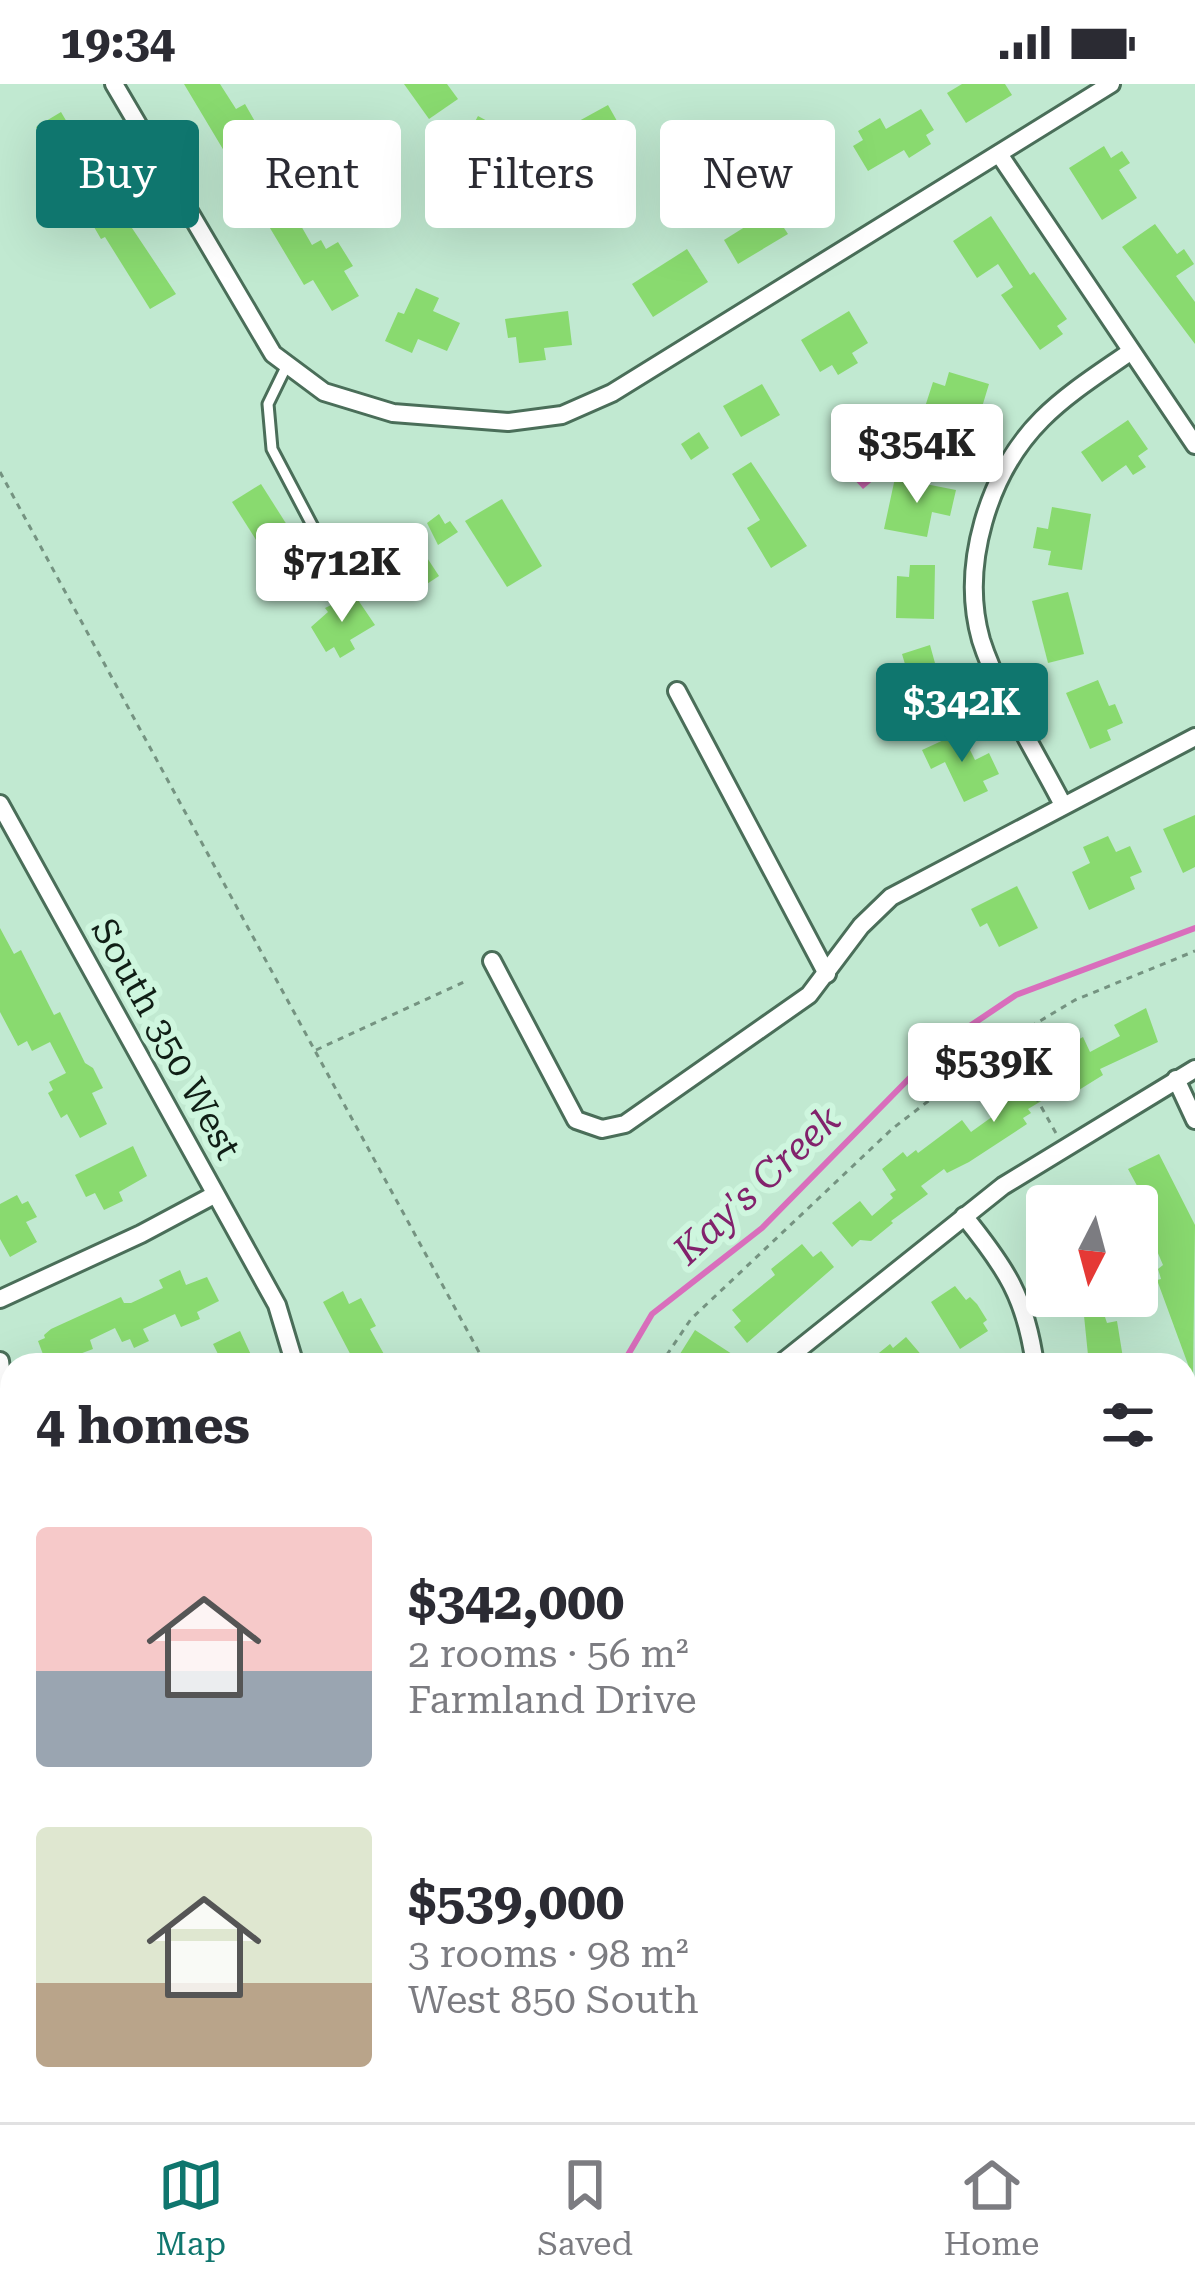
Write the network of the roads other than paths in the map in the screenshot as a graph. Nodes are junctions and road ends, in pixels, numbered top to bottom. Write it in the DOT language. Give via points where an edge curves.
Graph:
graph roads {
  1 [pos="115,84"];
  2 [pos="1112,84"];
  3 [pos="999,154"];
  4 [pos="1130,352"];
  5 [pos="287,364"];
  6 [pos="1195,445"];
  7 [pos="322,544"];
  8 [pos="677,691"];
  9 [pos="1195,737"];
  10 [pos="0,804"];
  11 [pos="1064,805"];
  12 [pos="492,961"];
  13 [pos="827,974"];
  14 [pos="1195,1070"];
  15 [pos="1176,1078"];
  16 [pos="1195,1120"];
  17 [pos="214,1195"];
  18 [pos="964,1216"];
  19 [pos="0,1299"];
  20 [pos="291,1353"];
  21 [pos="794,1353"];
  22 [pos="1032,1353"];
  23 [pos="0,1361"];
  24 [pos="0,1454"];
  1 -- 5 [label="street" via="273,354"];
  2 -- 3 [label="street"];
  3 -- 4 [label="street"];
  3 -- 5 [label="street" via="612,393 562,415 508,422 393,413 324,392"];
  4 -- 6 [label="street"];
  4 -- 11 [label="street" via="1059,403 1019,446 978,544 982,642"];
  5 -- 7 [label="lane" via="268,404 272,449"];
  8 -- 13 [label="street"];
  9 -- 11 [label="street"];
  10 -- 17 [label="street, South 350 West"];
  11 -- 13 [label="street" via="891,897"];
  12 -- 13 [label="street" via="576,1120 602,1129 625,1124 809,995"];
  14 -- 15 [label="street"];
  15 -- 16 [label="street"];
  15 -- 18 [label="street"];
  17 -- 19 [label="street"];
  17 -- 20 [label="street, South 350 West" via="277,1305"];
  18 -- 21 [label="street"];
  18 -- 22 [label="street" via="1020,1296"];
  23 -- 24 [label="street"];
}
